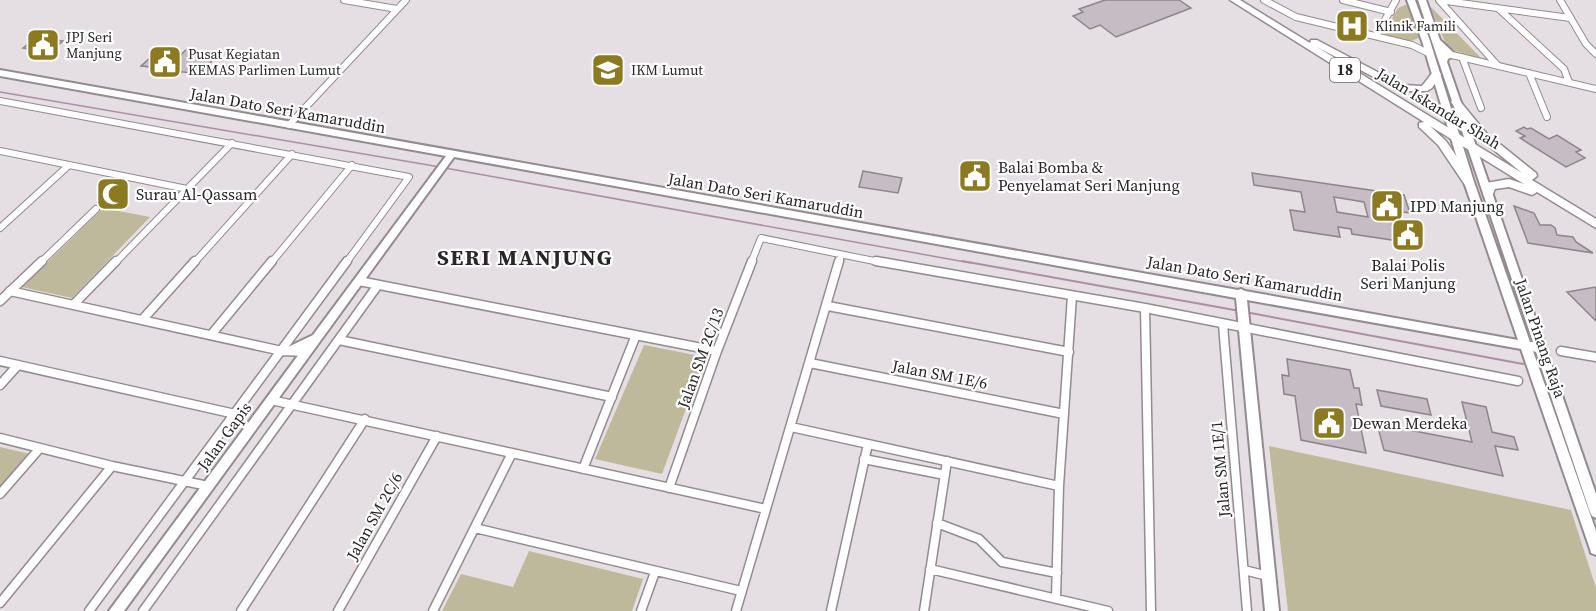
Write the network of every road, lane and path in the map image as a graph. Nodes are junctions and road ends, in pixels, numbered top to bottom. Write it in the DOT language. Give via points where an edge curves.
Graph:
graph roads {
  1 [pos="344,0"];
  2 [pos="406,0"];
  3 [pos="1234,0"];
  4 [pos="1246,0"];
  5 [pos="1264,0"];
  6 [pos="1343,0"];
  7 [pos="1396,0"];
  8 [pos="1411,0"];
  9 [pos="1422,0"];
  10 [pos="1439,0"];
  11 [pos="1560,0"];
  12 [pos="1498,8"];
  13 [pos="398,9"];
  14 [pos="1391,12"];
  15 [pos="1570,18"];
  16 [pos="1376,36"];
  17 [pos="1311,40"];
  18 [pos="1431,41"];
  19 [pos="1412,45"];
  20 [pos="1430,54"];
  21 [pos="1452,54"];
  22 [pos="1596,54"];
  23 [pos="1462,57"];
  24 [pos="1443,62"];
  25 [pos="1498,66"];
  26 [pos="0,73"];
  27 [pos="1529,73"];
  28 [pos="1436,74"];
  29 [pos="1569,82"];
  30 [pos="1365,83"];
  31 [pos="1596,89"];
  32 [pos="0,101"];
  33 [pos="1456,102"];
  34 [pos="1481,108"];
  35 [pos="1547,117"];
  36 [pos="289,125"];
  37 [pos="1454,133"];
  38 [pos="232,143"];
  39 [pos="1470,143"];
  40 [pos="0,151"];
  41 [pos="292,154"];
  42 [pos="452,154"];
  43 [pos="352,165"];
  44 [pos="68,166"];
  45 [pos="1532,176"];
  46 [pos="1469,182"];
  47 [pos="187,189"];
  48 [pos="1488,193"];
  49 [pos="96,209"];
  50 [pos="1596,215"];
  51 [pos="0,216"];
  52 [pos="11,218"];
  53 [pos="1596,225"];
  54 [pos="0,228"];
  55 [pos="841,255"];
  56 [pos="1500,272"];
  57 [pos="1517,275"];
  58 [pos="359,281"];
  59 [pos="378,285"];
  60 [pos="10,291"];
  61 [pos="1241,293"];
  62 [pos="1072,296"];
  63 [pos="0,301"];
  64 [pos="74,304"];
  65 [pos="828,306"];
  66 [pos="1145,308"];
  67 [pos="143,319"];
  68 [pos="1223,325"];
  69 [pos="1246,329"];
  70 [pos="211,335"];
  71 [pos="636,335"];
  72 [pos="339,340"];
  73 [pos="1527,345"];
  74 [pos="1540,348"];
  75 [pos="717,351"];
  76 [pos="1561,351"];
  77 [pos="1069,352"];
  78 [pos="293,353"];
  79 [pos="1596,357"];
  80 [pos="0,361"];
  81 [pos="810,363"];
  82 [pos="18,365"];
  83 [pos="1518,381"];
  84 [pos="0,385"];
  85 [pos="612,397"];
  86 [pos="271,400"];
  87 [pos="294,404"];
  88 [pos="235,414"];
  89 [pos="1064,414"];
  90 [pos="365,419"];
  91 [pos="791,427"];
  92 [pos="437,436"];
  93 [pos="0,438"];
  94 [pos="868,444"];
  95 [pos="40,448"];
  96 [pos="512,453"];
  97 [pos="864,459"];
  98 [pos="947,461"];
  99 [pos="112,466"];
  100 [pos="583,469"];
  101 [pos="945,475"];
  102 [pos="184,482"];
  103 [pos="208,486"];
  104 [pos="1059,486"];
  105 [pos="669,488"];
  106 [pos="0,494"];
  107 [pos="766,509"];
  108 [pos="1596,512"];
  109 [pos="937,523"];
  110 [pos="475,528"];
  111 [pos="1596,549"];
  112 [pos="930,570"];
  113 [pos="1244,570"];
  114 [pos="655,572"];
  115 [pos="1057,573"];
  116 [pos="1268,576"];
  117 [pos="741,591"];
  118 [pos="1056,599"];
  119 [pos="0,603"];
  120 [pos="89,611"];
  121 [pos="116,611"];
  122 [pos="142,611"];
  123 [pos="241,611"];
  124 [pos="339,611"];
  125 [pos="433,611"];
  126 [pos="641,611"];
  127 [pos="736,611"];
  128 [pos="831,611"];
  129 [pos="924,611"];
  130 [pos="1108,611"];
  131 [pos="1151,611"];
  132 [pos="1247,611"];
  133 [pos="1272,611"];
  1 -- 13 [label="street"];
  2 -- 13 [label="street"];
  3 -- 30 [label="main road, Jalan Iskandar Shah / 18"];
  4 -- 17 [label="main road, Jalan Iskandar Shah / 18"];
  5 -- 16 [label="street" via="1296,17"];
  6 -- 14 [label="street"];
  7 -- 14 [label="street"];
  8 -- 18 [label="street"];
  9 -- 18 [label="street"];
  10 -- 12 [label="street"];
  10 -- 25 [label="street"];
  11 -- 15 [label="street"];
  12 -- 15 [label="street"];
  12 -- 29 [label="street" via="1564,69"];
  13 -- 36 [label="street"];
  14 -- 16 [label="street"];
  15 -- 22 [label="street"];
  16 -- 19 [label="street"];
  17 -- 28 [label="main road" via="1400,88 1425,88"];
  17 -- 37 [label="main road, Jalan Iskandar Shah / 18"];
  18 -- 19 [label="street"];
  18 -- 20 [label="street, Jalan Pinang Raja"];
  18 -- 21 [label="street"];
  18 -- 24 [label="street, Jalan Pinang Raja"];
  19 -- 20 [label="street"];
  20 -- 28 [label="street, Jalan Pinang Raja"];
  21 -- 23 [label="street"];
  21 -- 24 [label="street"];
  23 -- 25 [label="street"];
  23 -- 34 [label="street"];
  24 -- 33 [label="street, Jalan Pinang Raja"];
  25 -- 27 [label="street"];
  26 -- 36 [label="street, Jalan Dato Seri Kamaruddin"];
  27 -- 29 [label="street"];
  27 -- 35 [label="street"];
  28 -- 37 [label="street, Jalan Pinang Raja"];
  29 -- 31 [label="street"];
  30 -- 37 [label="main road, Jalan Iskandar Shah / 18"];
  30 -- 46 [label="main road" via="1433,133"];
  32 -- 38 [label="street"];
  33 -- 39 [label="street, Jalan Pinang Raja"];
  33 -- 45 [label="main road" via="1482,135"];
  36 -- 42 [label="street, Jalan Dato Seri Kamaruddin"];
  37 -- 39 [label="main road, Jalan Iskandar Shah / 18"];
  37 -- 46 [label="street, Jalan Pinang Raja"];
  38 -- 41 [label="street"];
  38 -- 47 [label="street"];
  39 -- 45 [label="main road, Jalan Iskandar Shah / 18"];
  39 -- 48 [label="street, Jalan Pinang Raja"];
  39 -- 53 [label="main road, Jalan Iskandar Shah / 18"];
  40 -- 44 [label="street"];
  41 -- 43 [label="street"];
  41 -- 67 [label="street"];
  42 -- 58 [label="street, Jalan Gapis"];
  42 -- 61 [label="street, Jalan Dato Seri Kamaruddin"];
  43 -- 70 [label="street"];
  43 -- 78 [label="street" via="409,179"];
  44 -- 47 [label="street"];
  44 -- 52 [label="street"];
  45 -- 50 [label="main road, Jalan Iskandar Shah / 18"];
  46 -- 56 [label="street, Jalan Pinang Raja"];
  47 -- 64 [label="street"];
  48 -- 53 [label="main road" via="1493,184 1516,185"];
  48 -- 57 [label="street, Jalan Pinang Raja"];
  49 -- 60 [label="street"];
  51 -- 52 [label="street"];
  52 -- 54 [label="street"];
  55 -- 62 [label="street"];
  55 -- 65 [label="street"];
  55 -- 75 [label="street, Jalan SM 2C/13" via="760,238"];
  56 -- 57 [label="street"];
  56 -- 73 [label="street, Jalan Pinang Raja"];
  57 -- 74 [label="street, Jalan Pinang Raja"];
  58 -- 59 [label="street"];
  58 -- 78 [label="street, Jalan Gapis" via="318,336"];
  59 -- 71 [label="street"];
  59 -- 72 [label="street"];
  60 -- 63 [label="street"];
  60 -- 64 [label="street"];
  61 -- 69 [label="street"];
  61 -- 73 [label="street, Jalan Dato Seri Kamaruddin"];
  62 -- 66 [label="street"];
  62 -- 77 [label="street"];
  64 -- 67 [label="street"];
  65 -- 77 [label="street"];
  65 -- 81 [label="street"];
  66 -- 68 [label="street"];
  66 -- 131 [label="street"];
  67 -- 70 [label="street"];
  68 -- 69 [label="street"];
  68 -- 113 [label="street, Jalan SM 1E/1"];
  69 -- 83 [label="street"];
  69 -- 116 [label="street"];
  70 -- 78 [label="street"];
  71 -- 75 [label="street"];
  71 -- 85 [label="street"];
  72 -- 85 [label="street"];
  72 -- 87 [label="street"];
  73 -- 74 [label="street, Jalan Dato Seri Kamaruddin"];
  73 -- 111 [label="street, Jalan Pinang Raja"];
  74 -- 108 [label="street, Jalan Pinang Raja"];
  75 -- 105 [label="street, Jalan SM 2C/13"];
  76 -- 79 [label="street"];
  77 -- 89 [label="street"];
  78 -- 86 [label="street, Jalan Gapis" via="292,371"];
  78 -- 88 [label="street"];
  80 -- 82 [label="street"];
  81 -- 89 [label="street, Jalan SM 1E/6"];
  81 -- 91 [label="street"];
  82 -- 84 [label="street"];
  82 -- 88 [label="street"];
  85 -- 100 [label="street"];
  86 -- 87 [label="street"];
  86 -- 103 [label="street, Jalan Gapis"];
  87 -- 90 [label="street"];
  87 -- 122 [label="street"];
  88 -- 102 [label="street"];
  89 -- 104 [label="street"];
  90 -- 92 [label="street"];
  90 -- 123 [label="street"];
  91 -- 94 [label="street"];
  91 -- 107 [label="street"];
  92 -- 96 [label="street"];
  92 -- 124 [label="street, Jalan SM 2C/6"];
  93 -- 95 [label="street"];
  94 -- 97 [label="street"];
  94 -- 98 [label="street"];
  95 -- 99 [label="street"];
  95 -- 106 [label="street"];
  96 -- 100 [label="street"];
  96 -- 110 [label="street"];
  97 -- 101 [label="street"];
  97 -- 128 [label="street"];
  98 -- 101 [label="street"];
  98 -- 104 [label="street"];
  99 -- 102 [label="street"];
  99 -- 119 [label="street"];
  100 -- 105 [label="street"];
  101 -- 109 [label="street"];
  102 -- 103 [label="street"];
  102 -- 120 [label="street"];
  103 -- 121 [label="street, Jalan Gapis"];
  104 -- 115 [label="street"];
  105 -- 107 [label="street"];
  107 -- 117 [label="street"];
  109 -- 112 [label="street"];
  109 -- 115 [label="street" via="980,539 1002,562"];
  110 -- 114 [label="street"];
  110 -- 125 [label="street"];
  112 -- 118 [label="street"];
  112 -- 129 [label="street"];
  113 -- 116 [label="street"];
  113 -- 132 [label="street, Jalan SM 1E/1"];
  114 -- 117 [label="street"];
  114 -- 126 [label="street"];
  115 -- 118 [label="street"];
  116 -- 133 [label="street"];
  117 -- 127 [label="street"];
  118 -- 130 [label="street"];
}
